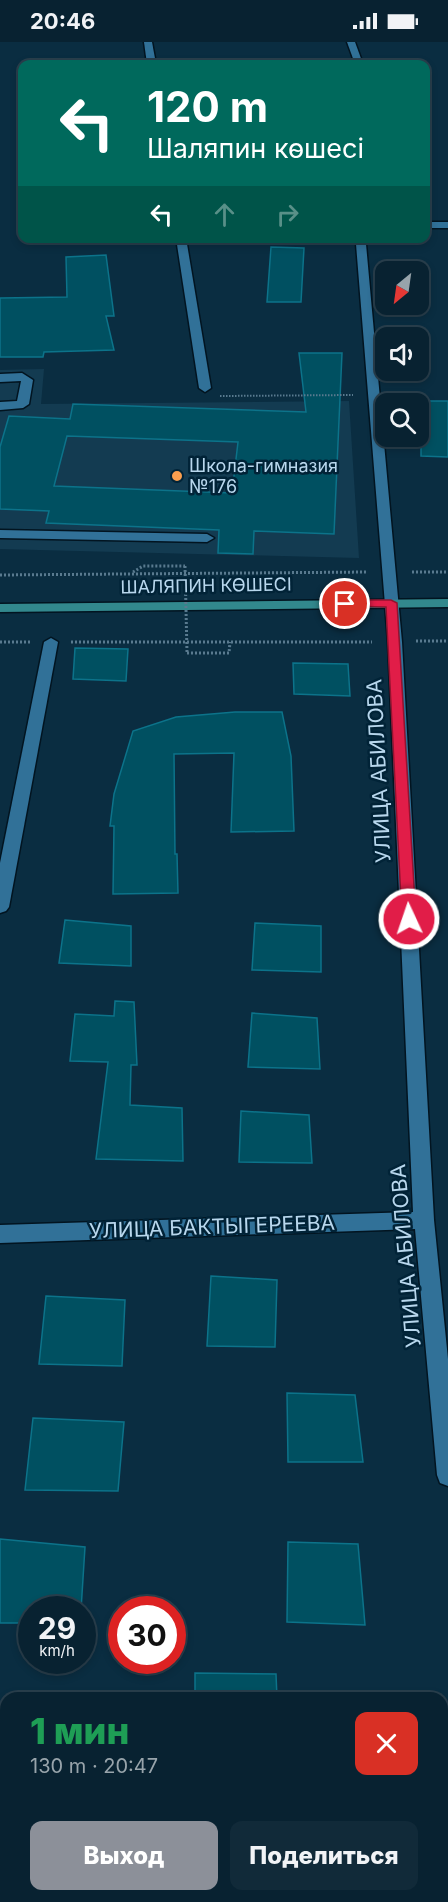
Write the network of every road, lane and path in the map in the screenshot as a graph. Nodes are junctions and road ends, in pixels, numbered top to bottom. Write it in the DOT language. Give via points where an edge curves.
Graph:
graph roads {
  1 [pos="148,42"];
  2 [pos="351,42"];
  3 [pos="151,60"];
  4 [pos="358,60"];
  5 [pos="430,225"];
  6 [pos="448,225"];
  7 [pos="182,243"];
  8 [pos="361,244"];
  9 [pos="0,378"];
  10 [pos="205,388"];
  11 [pos="375,395"];
  12 [pos="0,406"];
  13 [pos="379,447"];
  14 [pos="0,534"];
  15 [pos="207,538"];
  16 [pos="390,572"];
  17 [pos="448,572"];
  18 [pos="133,573"];
  19 [pos="0,575"];
  20 [pos="391,603"];
  21 [pos="448,603"];
  22 [pos="0,608"];
  23 [pos="448,641"];
  24 [pos="0,642"];
  25 [pos="51,642"];
  26 [pos="230,642"];
  27 [pos="395,642"];
  28 [pos="0,907"];
  29 [pos="424,1220"];
  30 [pos="0,1234"];
  31 [pos="448,1475"];
  1 -- 3 [label="street"];
  2 -- 4 [label="street"];
  5 -- 6 [label="street"];
  7 -- 10 [label="street"];
  8 -- 11 [label="street, УЛИЦА АБИЛОВА"];
  9 -- 12 [label="street" via="27,380 23,404"];
  10 -- 11 [label="path" via="214,396"];
  13 -- 16 [label="street, УЛИЦА АБИЛОВА"];
  14 -- 15 [label="street"];
  16 -- 17 [label="path"];
  16 -- 18 [label="path"];
  16 -- 20 [label="street, УЛИЦА АБИЛОВА"];
  18 -- 19 [label="path"];
  18 -- 26 [label="path, bridge" via="143,566 184,566 187,653 229,653"];
  20 -- 21 [label="main road, ШАЛЯПИН КӨШЕСІ"];
  20 -- 22 [label="main road, ШАЛЯПИН КӨШЕСІ"];
  20 -- 27 [label="street, УЛИЦА АБИЛОВА"];
  23 -- 27 [label="path"];
  24 -- 25 [label="path"];
  25 -- 26 [label="path"];
  25 -- 28 [label="street"];
  26 -- 27 [label="path"];
  27 -- 29 [label="street, УЛИЦА АБИЛОВА"];
  29 -- 30 [label="street, УЛИЦА БАКТЫГЕРЕЕВА"];
  29 -- 31 [label="street, УЛИЦА АБИЛОВА"];
}
